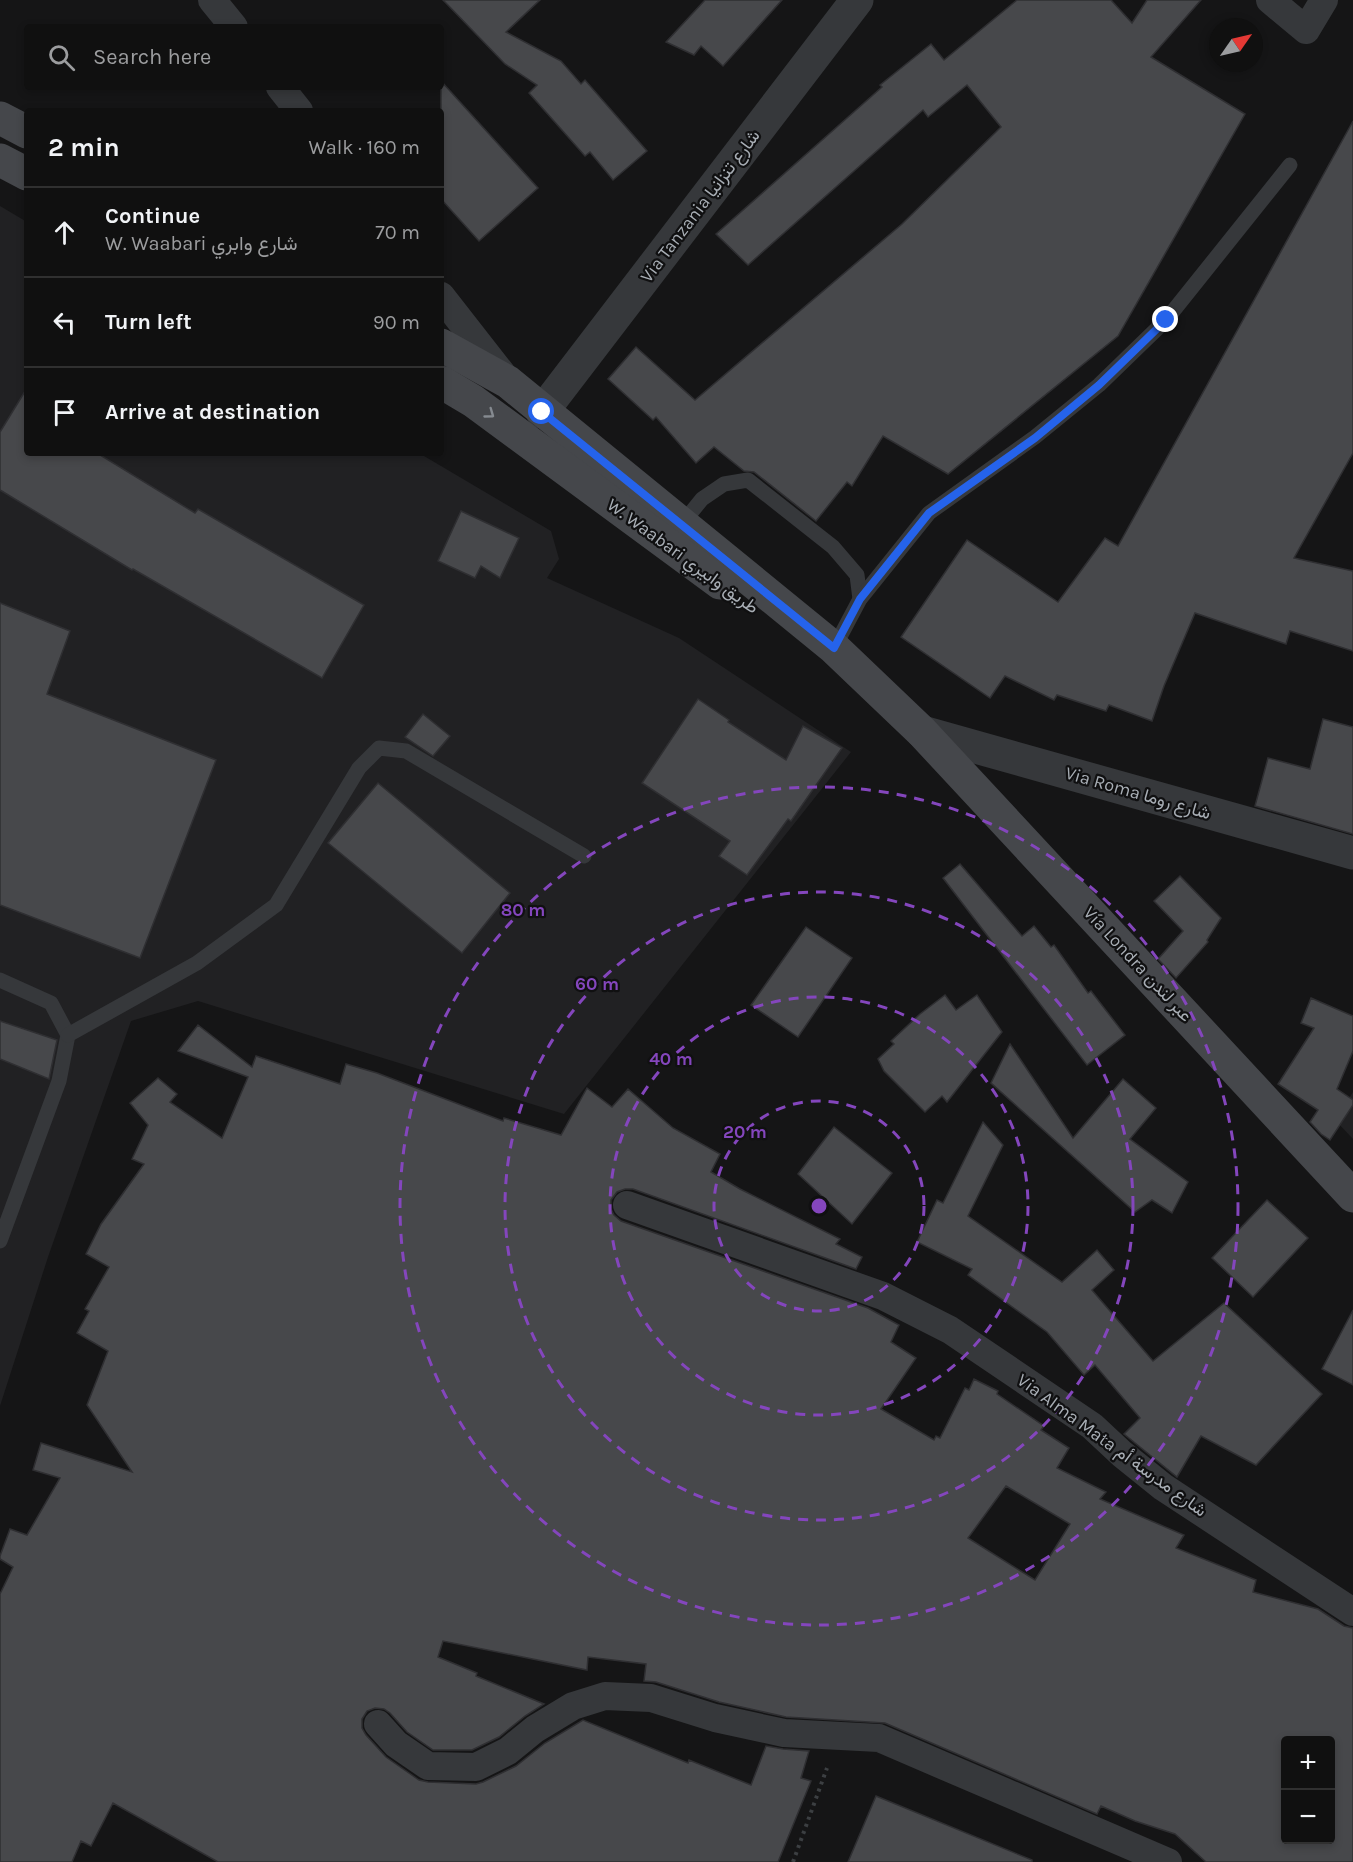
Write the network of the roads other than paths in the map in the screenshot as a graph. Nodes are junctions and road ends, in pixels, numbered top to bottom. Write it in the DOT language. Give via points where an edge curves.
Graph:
graph roads {
  1 [pos="212,0"];
  2 [pos="857,0"];
  3 [pos="1270,0"];
  4 [pos="1324,0"];
  5 [pos="232,24"];
  6 [pos="282,90"];
  7 [pos="297,108"];
  8 [pos="0,118"];
  9 [pos="24,130"];
  10 [pos="0,160"];
  11 [pos="1290,165"];
  12 [pos="24,172"];
  13 [pos="444,300"];
  14 [pos="444,347"];
  15 [pos="508,382"];
  16 [pos="444,384"];
  17 [pos="542,412"];
  18 [pos="681,525"];
  19 [pos="860,599"];
  20 [pos="834,648"];
  21 [pos="922,732"];
  22 [pos="1353,853"];
  23 [pos="584,856"];
  24 [pos="0,980"];
  25 [pos="68,1035"];
  26 [pos="1353,1196"];
  27 [pos="627,1205"];
  28 [pos="0,1241"];
  29 [pos="1353,1612"];
  30 [pos="378,1724"];
  31 [pos="1168,1862"];
  1 -- 5 [label="street"];
  2 -- 17 [label="street, Via Tanzania شارع تنزانيا"];
  3 -- 4 [label="street" via="1306,30"];
  6 -- 7 [label="street"];
  8 -- 9 [label="main road"];
  10 -- 12 [label="main road"];
  11 -- 19 [label="lane" via="1166,320 1099,385 1035,438 929,513"];
  13 -- 15 [label="street"];
  14 -- 15 [label="main road"];
  15 -- 17 [label="main road"];
  16 -- 21 [label="main road, W. Waabari طريق وابيري, one-way" via="473,401"];
  17 -- 18 [label="main road"];
  18 -- 19 [label="lane" via="702,499 724,484 748,480 833,547 857,576"];
  18 -- 20 [label="main road"];
  19 -- 20 [label="lane"];
  20 -- 21 [label="main road"];
  21 -- 22 [label="street, Via Roma شارع روما"];
  21 -- 26 [label="main road, Vía Londra عبر لندن"];
  23 -- 25 [label="lane" via="406,752 379,748 359,768 276,905 197,963"];
  24 -- 25 [label="lane" via="51,1003"];
  25 -- 28 [label="lane" via="59,1081"];
  27 -- 29 [label="street, Via Alma Mata شارع مدرسة أم" via="883,1296 950,1330 1092,1426 1163,1486"];
  30 -- 31 [label="street" via="396,1744 428,1766 476,1767 573,1706 605,1696 651,1698 715,1718 784,1733 879,1738"];
}
